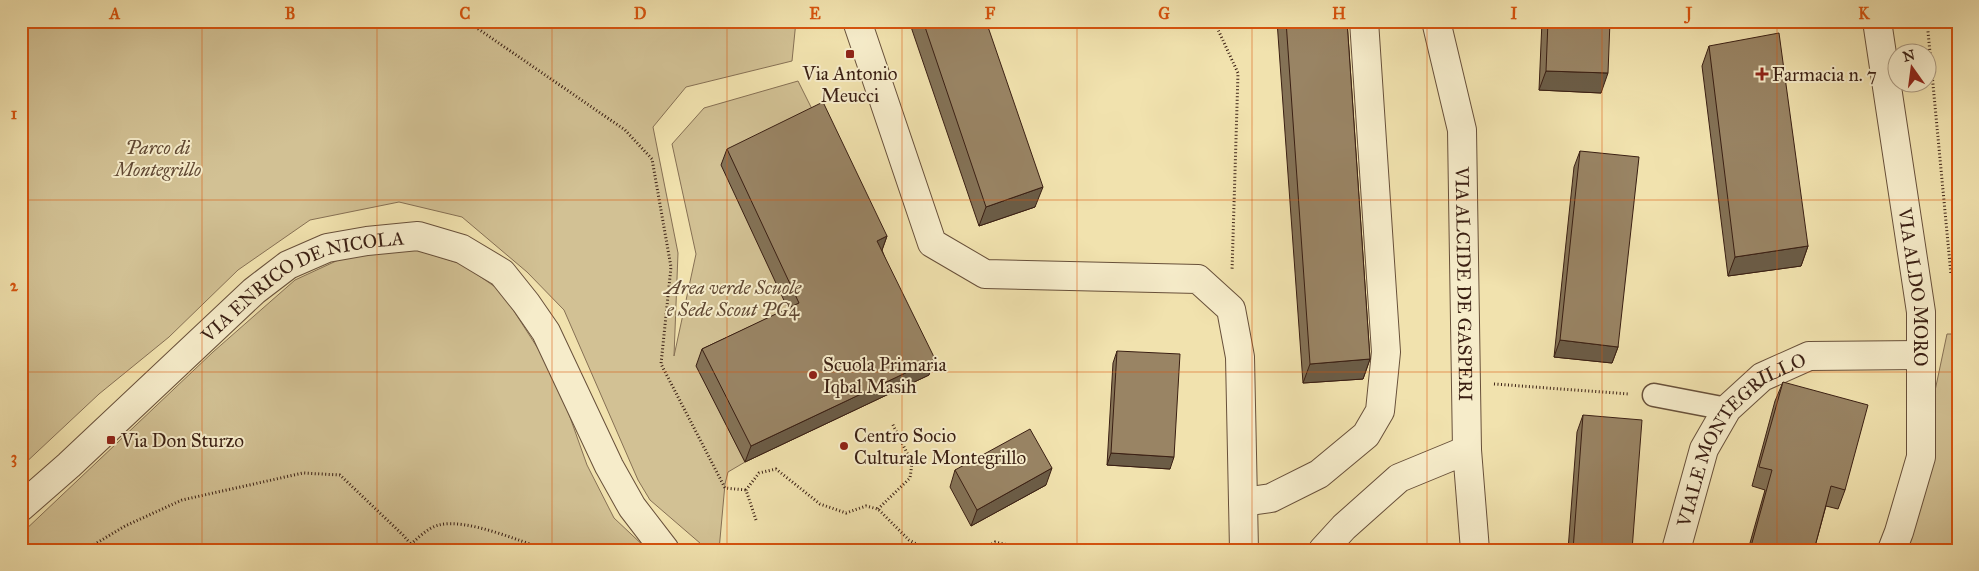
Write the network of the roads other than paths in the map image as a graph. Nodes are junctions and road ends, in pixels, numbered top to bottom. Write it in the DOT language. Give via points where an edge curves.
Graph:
graph roads {
  1 [pos="856,21"];
  2 [pos="1364,21"];
  3 [pos="1436,21"];
  4 [pos="1877,21"];
  5 [pos="1920,355"];
  6 [pos="1654,396"];
  7 [pos="1727,409"];
  8 [pos="1467,450"];
  9 [pos="1243,502"];
  10 [pos="21,507"];
  11 [pos="665,550"];
  12 [pos="1244,550"];
  13 [pos="1323,550"];
  14 [pos="1475,550"];
  15 [pos="1676,550"];
  16 [pos="1892,550"];
  1 -- 9 [label="street" via="932,243 985,274 1198,279 1231,309 1240,357"];
  2 -- 9 [label="street" via="1386,352 1380,411 1366,435 1319,474 1271,498"];
  3 -- 8 [label="street, VIA ALCIDE DE GASPERI" via="1462,130"];
  4 -- 5 [label="street, VIA ALDO MORO" via="1921,312"];
  5 -- 7 [label="street, VIALE MONTEGRILLO" via="1809,356 1762,377"];
  5 -- 16 [label="street, VIA ALDO MORO" via="1921,457"];
  6 -- 7 [label="street"];
  7 -- 15 [label="street, VIALE MONTEGRILLO" via="1704,449"];
  8 -- 13 [label="street" via="1399,478"];
  8 -- 14 [label="street, VIA ALCIDE DE GASPERI"];
  9 -- 12 [label="street"];
  10 -- 11 [label="street, VIA ENRICO DE NICOLA" via="254,291 288,265 327,248 418,236 462,249 502,273 526,303 546,332 609,466 632,507"];
}
